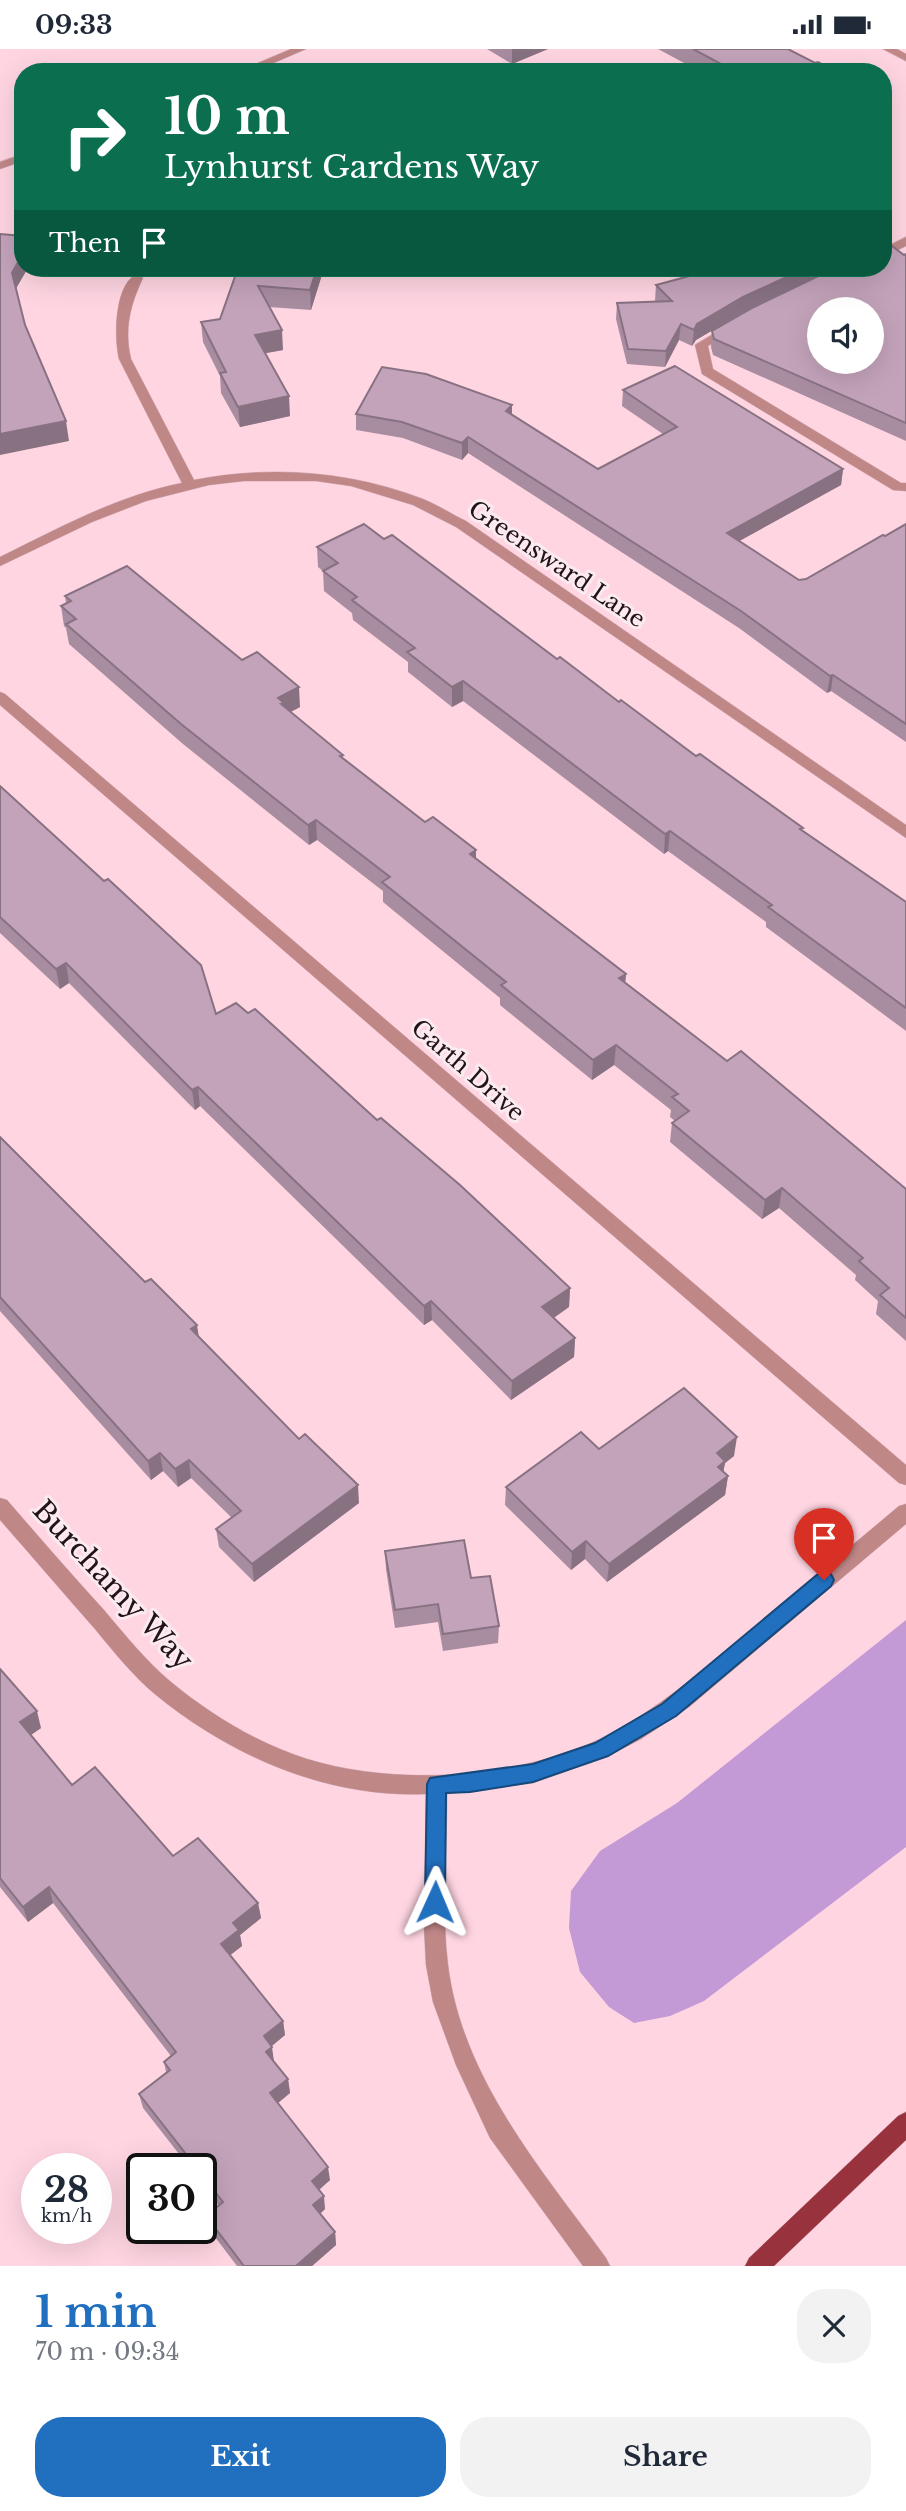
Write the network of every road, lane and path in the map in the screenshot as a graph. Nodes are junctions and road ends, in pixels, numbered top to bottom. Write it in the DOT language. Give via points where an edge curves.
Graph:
graph roads {
  1 [pos="301,49"];
  2 [pos="888,49"];
  3 [pos="906,58"];
  4 [pos="265,63"];
  5 [pos="137,278"];
  6 [pos="747,318"];
  7 [pos="190,485"];
  8 [pos="906,487"];
  9 [pos="0,562"];
  10 [pos="0,697"];
  11 [pos="906,833"];
  12 [pos="906,1478"];
  13 [pos="0,1506"];
  14 [pos="906,1512"];
  15 [pos="436,1784"];
  16 [pos="906,2124"];
  17 [pos="597,2266"];
  18 [pos="757,2266"];
  1 -- 4 [label="street"];
  2 -- 3 [label="street"];
  5 -- 7 [label="street" via="122,317 121,345"];
  6 -- 8 [label="street" via="701,345 707,371 898,487"];
  7 -- 9 [label="street, Greensward Lane" via="134,501"];
  7 -- 11 [label="street, Greensward Lane" via="259,477 323,479 395,493 434,509"];
  10 -- 12 [label="street, Garth Drive"];
  13 -- 15 [label="street, Burchamy Way" via="137,1663 217,1727 289,1762 340,1777"];
  14 -- 15 [label="street, Burchamy Way" via="649,1724 601,1749 533,1773"];
  15 -- 17 [label="street" via="435,1926 444,2002 498,2130"];
  16 -- 18 [label="main road"];
}
